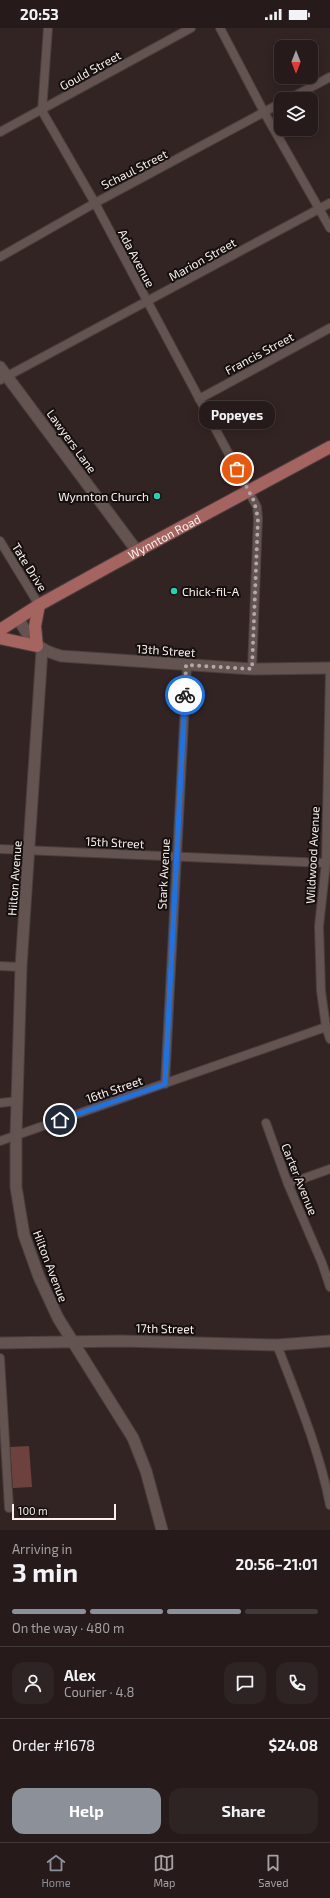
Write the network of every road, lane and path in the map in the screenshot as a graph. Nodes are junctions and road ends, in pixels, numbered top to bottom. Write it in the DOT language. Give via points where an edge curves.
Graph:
graph roads {
  1 [pos="48,28"];
  2 [pos="191,28"];
  3 [pos="220,28"];
  4 [pos="330,77"];
  5 [pos="302,92"];
  6 [pos="274,107"];
  7 [pos="42,110"];
  8 [pos="264,112"];
  9 [pos="0,132"];
  10 [pos="95,203"];
  11 [pos="330,203"];
  12 [pos="320,209"];
  13 [pos="330,228"];
  14 [pos="0,257"];
  15 [pos="147,303"];
  16 [pos="330,328"];
  17 [pos="0,367"];
  18 [pos="4,378"];
  19 [pos="199,399"];
  20 [pos="330,447"];
  21 [pos="248,491"];
  22 [pos="0,541"];
  23 [pos="137,551"];
  24 [pos="39,605"];
  25 [pos="18,618"];
  26 [pos="0,630"];
  27 [pos="0,638"];
  28 [pos="40,648"];
  29 [pos="186,665"];
  30 [pos="252,669"];
  31 [pos="330,670"];
  32 [pos="328,762"];
  33 [pos="0,849"];
  34 [pos="28,850"];
  35 [pos="328,851"];
  36 [pos="176,857"];
  37 [pos="326,863"];
  38 [pos="0,966"];
  39 [pos="21,967"];
  40 [pos="326,1027"];
  41 [pos="330,1039"];
  42 [pos="165,1084"];
  43 [pos="17,1101"];
  44 [pos="0,1103"];
  45 [pos="266,1124"];
  46 [pos="16,1136"];
  47 [pos="0,1141"];
  48 [pos="330,1169"];
  49 [pos="288,1184"];
  50 [pos="330,1287"];
  51 [pos="72,1341"];
  52 [pos="330,1341"];
  53 [pos="0,1343"];
  54 [pos="277,1345"];
  55 [pos="0,1358"];
  56 [pos="330,1505"];
  57 [pos="8,1508"];
  58 [pos="162,1530"];
  1 -- 7 [label="street"];
  2 -- 7 [label="street, Gould Street"];
  3 -- 8 [label="street"];
  4 -- 5 [label="street"];
  6 -- 8 [label="street, Schaul Street"];
  7 -- 9 [label="street, Gould Street"];
  7 -- 10 [label="street, Ada Avenue"];
  8 -- 10 [label="street, Schaul Street"];
  8 -- 12 [label="street"];
  10 -- 14 [label="street, Schaul Street"];
  10 -- 15 [label="street, Ada Avenue"];
  11 -- 12 [label="street, Marion Street"];
  12 -- 13 [label="street"];
  12 -- 15 [label="street, Marion Street"];
  15 -- 18 [label="street, Marion Street"];
  15 -- 19 [label="street, Ada Avenue"];
  16 -- 19 [label="street, Francis Street"];
  17 -- 18 [label="street, Lawyers Lane"];
  18 -- 23 [label="street, Lawyers Lane"];
  19 -- 21 [label="street, Ada Avenue"];
  20 -- 21 [label="main road, Wynnton Road"];
  21 -- 23 [label="main road, Wynnton Road"];
  21 -- 30 [label="street" via="257,507 258,518"];
  22 -- 24 [label="street, Tate Drive"];
  23 -- 24 [label="main road, Wynnton Road"];
  24 -- 25 [label="main road, Wynnton Road"];
  24 -- 28 [label="main road" via="35,626"];
  25 -- 26 [label="main road, Wynnton Road"];
  25 -- 28 [label="street" via="31,641"];
  27 -- 28 [label="main road"];
  28 -- 29 [label="street, 13th Street" via="61,656"];
  28 -- 34 [label="street, Hilton Avenue"];
  29 -- 30 [label="street, 13th Street"];
  29 -- 36 [label="street, Stark Avenue"];
  30 -- 31 [label="street, 13th Street"];
  31 -- 32 [label="street, Wildwood Avenue"];
  32 -- 35 [label="street, Wildwood Avenue"];
  33 -- 34 [label="street, 15th Street"];
  34 -- 36 [label="street, 15th Street"];
  34 -- 39 [label="street, Hilton Avenue"];
  35 -- 37 [label="street, Wildwood Avenue"];
  36 -- 37 [label="street, 15th Street"];
  36 -- 42 [label="street, Stark Avenue"];
  37 -- 40 [label="street, Wildwood Avenue" via="319,927 321,991"];
  38 -- 39 [label="street"];
  39 -- 43 [label="street, Hilton Avenue"];
  40 -- 41 [label="street, Wildwood Avenue"];
  40 -- 42 [label="street, 16th Street"];
  42 -- 46 [label="street, 16th Street"];
  43 -- 44 [label="street"];
  43 -- 46 [label="street, Hilton Avenue"];
  45 -- 49 [label="street, Carter Avenue"];
  46 -- 47 [label="street, 16th Street"];
  46 -- 51 [label="street, Hilton Avenue" via="16,1187 24,1235 39,1278"];
  48 -- 49 [label="street"];
  49 -- 50 [label="street, Carter Avenue"];
  51 -- 53 [label="street, 17th Street"];
  51 -- 54 [label="street, 17th Street"];
  51 -- 58 [label="street, Hilton Avenue" via="133,1438 146,1471"];
  52 -- 54 [label="street, 17th Street"];
  54 -- 56 [label="street" via="308,1424"];
  55 -- 57 [label="street"];
}
